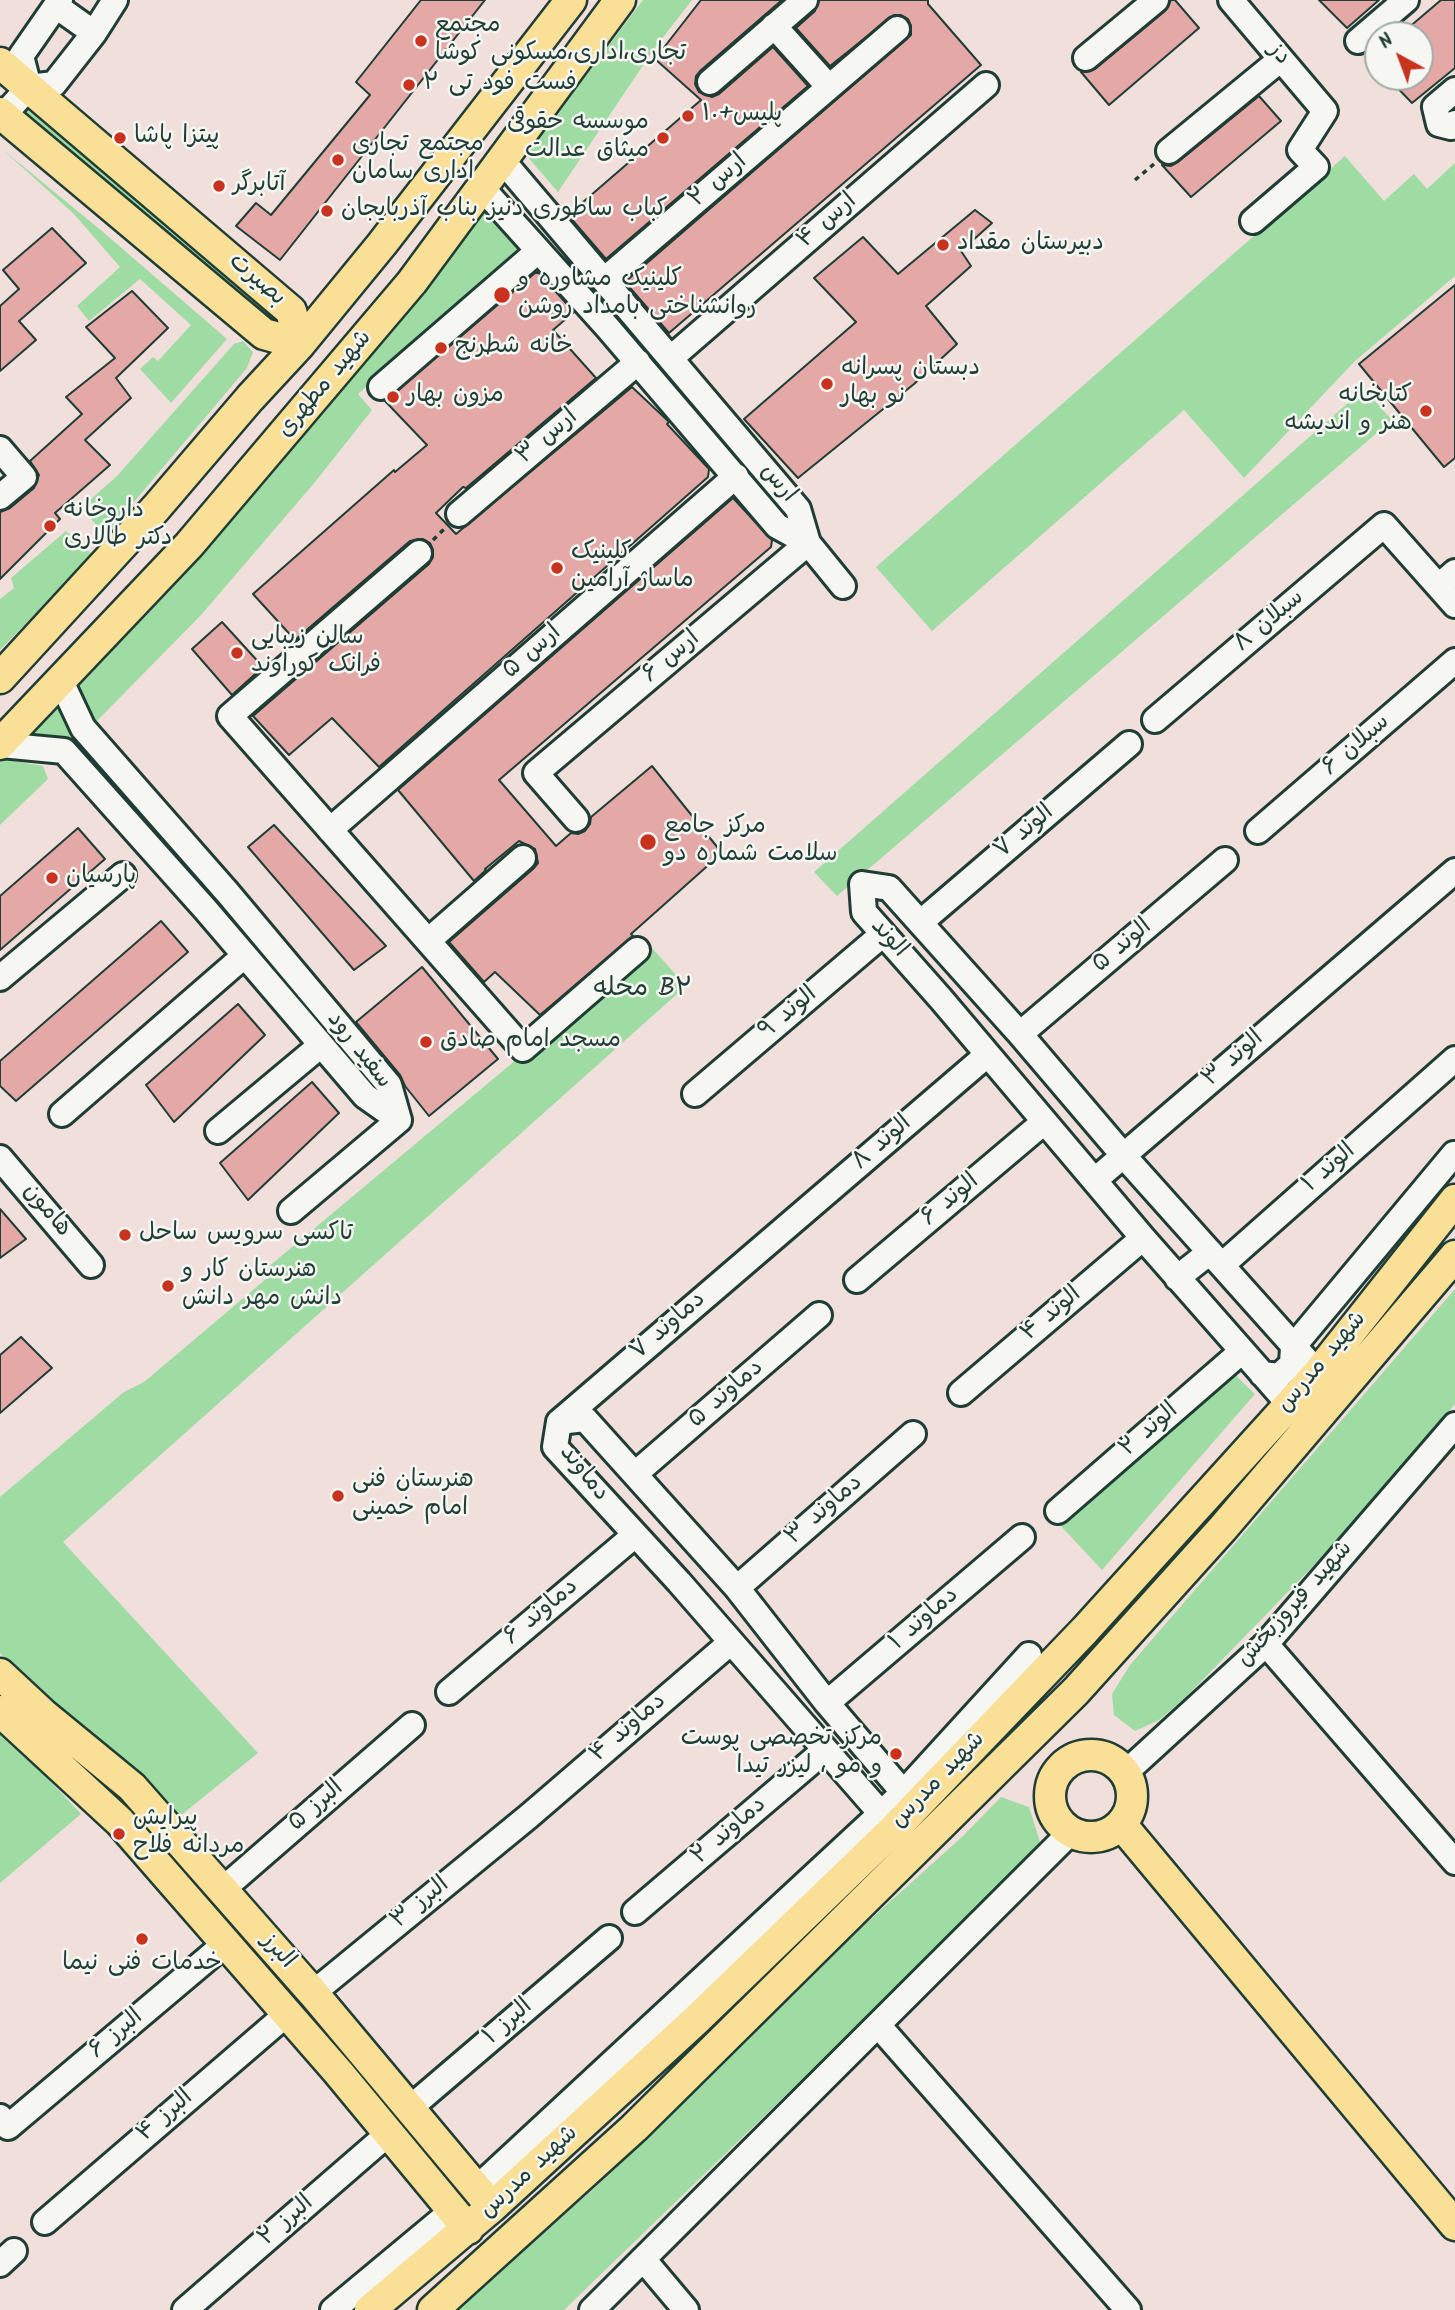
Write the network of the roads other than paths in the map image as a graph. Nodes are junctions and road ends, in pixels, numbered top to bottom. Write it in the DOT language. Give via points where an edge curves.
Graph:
graph roads {
  1 [pos="114,0"];
  2 [pos="570,0"];
  3 [pos="620,0"];
  4 [pos="805,0"];
  5 [pos="1156,0"];
  6 [pos="1231,0"];
  7 [pos="1406,0"];
  8 [pos="58,3"];
  9 [pos="774,26"];
  10 [pos="897,29"];
  11 [pos="94,33"];
  12 [pos="1358,41"];
  13 [pos="1086,58"];
  14 [pos="1281,58"];
  15 [pos="0,63"];
  16 [pos="710,82"];
  17 [pos="986,85"];
  18 [pos="29,86"];
  19 [pos="829,87"];
  20 [pos="1455,90"];
  21 [pos="2,114"];
  22 [pos="1455,123"];
  23 [pos="1169,151"];
  24 [pos="502,160"];
  25 [pos="483,189"];
  26 [pos="533,196"];
  27 [pos="512,221"];
  28 [pos="1253,221"];
  29 [pos="538,251"];
  30 [pos="604,280"];
  31 [pos="630,310"];
  32 [pos="608,328"];
  33 [pos="300,344"];
  34 [pos="671,358"];
  35 [pos="638,362"];
  36 [pos="381,387"];
  37 [pos="705,399"];
  38 [pos="684,416"];
  39 [pos="0,449"];
  40 [pos="187,473"];
  41 [pos="736,476"];
  42 [pos="0,497"];
  43 [pos="222,506"];
  44 [pos="459,514"];
  45 [pos="808,543"];
  46 [pos="419,554"];
  47 [pos="1447,579"];
  48 [pos="843,586"];
  49 [pos="1455,605"];
  50 [pos="1455,661"];
  51 [pos="0,678"];
  52 [pos="60,679"];
  53 [pos="1156,720"];
  54 [pos="1129,744"];
  55 [pos="0,745"];
  56 [pos="576,819"];
  57 [pos="330,830"];
  58 [pos="1258,831"];
  59 [pos="523,858"];
  60 [pos="1225,860"];
  61 [pos="1455,871"];
  62 [pos="123,875"];
  63 [pos="227,891"];
  64 [pos="206,910"];
  65 [pos="921,922"];
  66 [pos="883,934"];
  67 [pos="429,940"];
  68 [pos="637,950"];
  69 [pos="244,956"];
  70 [pos="968,976"];
  71 [pos="0,978"];
  72 [pos="941,999"];
  73 [pos="1020,1034"];
  74 [pos="321,1045"];
  75 [pos="1037,1054"];
  76 [pos="987,1055"];
  77 [pos="1447,1066"];
  78 [pos="380,1074"];
  79 [pos="1007,1078"];
  80 [pos="360,1090"];
  81 [pos="695,1094"];
  82 [pos="61,1114"];
  83 [pos="400,1120"];
  84 [pos="1044,1122"];
  85 [pos="218,1131"];
  86 [pos="1454,1154"];
  87 [pos="1123,1155"];
  88 [pos="0,1158"];
  89 [pos="1095,1180"];
  90 [pos="1455,1200"];
  91 [pos="291,1212"];
  92 [pos="779,1233"];
  93 [pos="1143,1238"];
  94 [pos="1455,1256"];
  95 [pos="1216,1258"];
  96 [pos="91,1265"];
  97 [pos="1177,1278"];
  98 [pos="857,1280"];
  99 [pos="819,1315"];
  100 [pos="1293,1347"];
  101 [pos="1241,1352"];
  102 [pos="1318,1373"];
  103 [pos="1262,1374"];
  104 [pos="961,1393"];
  105 [pos="1289,1404"];
  106 [pos="559,1422"];
  107 [pos="1455,1425"];
  108 [pos="913,1434"];
  109 [pos="635,1474"];
  110 [pos="1058,1511"];
  111 [pos="635,1535"];
  112 [pos="1022,1537"];
  113 [pos="709,1558"];
  114 [pos="679,1582"];
  115 [pos="737,1588"];
  116 [pos="730,1643"];
  117 [pos="1266,1644"];
  118 [pos="1029,1655"];
  119 [pos="801,1670"];
  120 [pos="0,1674"];
  121 [pos="772,1691"];
  122 [pos="449,1692"];
  123 [pos="827,1703"];
  124 [pos="0,1711"];
  125 [pos="34,1725"];
  126 [pos="412,1725"];
  127 [pos="1024,1744"];
  128 [pos="824,1751"];
  129 [pos="1056,1773"];
  130 [pos="1125,1773"];
  131 [pos="909,1800"];
  132 [pos="528,1816"];
  133 [pos="887,1821"];
  134 [pos="1121,1824"];
  135 [pos="172,1833"];
  136 [pos="1070,1833"];
  137 [pos="148,1854"];
  138 [pos="1455,1862"];
  139 [pos="222,1889"];
  140 [pos="635,1912"];
  141 [pos="609,1938"];
  142 [pos="226,1942"];
  143 [pos="313,1993"];
  144 [pos="288,2013"];
  145 [pos="695,2021"];
  146 [pos="878,2025"];
  147 [pos="720,2043"];
  148 [pos="361,2050"];
  149 [pos="338,2072"];
  150 [pos="410,2108"];
  151 [pos="4,2122"];
  152 [pos="388,2134"];
  153 [pos="484,2198"];
  154 [pos="460,2220"];
  155 [pos="45,2222"];
  156 [pos="1455,2225"];
  157 [pos="643,2259"];
  158 [pos="185,2310"];
  159 [pos="333,2310"];
  160 [pos="370,2310"];
  161 [pos="433,2310"];
  162 [pos="592,2310"];
  163 [pos="686,2310"];
  164 [pos="1128,2310"];
  1 -- 11 [label="street"];
  2 -- 33 [label="main road, شهید مطهری"];
  3 -- 24 [label="main road, شهید مطهری"];
  4 -- 9 [label="street"];
  5 -- 13 [label="street"];
  6 -- 14 [label="street, دز"];
  7 -- 12 [label="street"];
  8 -- 11 [label="street"];
  8 -- 18 [label="street" via="20,56"];
  9 -- 16 [label="street"];
  9 -- 19 [label="street"];
  10 -- 19 [label="street, ارس ۲"];
  11 -- 18 [label="street" via="54,84"];
  14 -- 23 [label="street"];
  14 -- 28 [label="street, دز" via="1325,111 1300,150 1315,167"];
  15 -- 18 [label="main road, بصیرت"];
  17 -- 34 [label="street, ارس ۴"];
  18 -- 21 [label="street"];
  18 -- 33 [label="main road, بصیرت" via="291,311"];
  19 -- 30 [label="street, ارس ۲"];
  20 -- 22 [label="street" via="1435,107 1438,124 1451,127"];
  21 -- 33 [label="main road, بصیرت" via="264,334"];
  24 -- 25 [label="main road, شهید مطهری"];
  24 -- 26 [label="street, ارس"];
  25 -- 27 [label="street, ارس"];
  25 -- 43 [label="main road, شهید مطهری" via="412,282"];
  26 -- 27 [label="street" via="513,207"];
  26 -- 30 [label="street, ارس"];
  27 -- 29 [label="street, ارس"];
  29 -- 32 [label="street, ارس"];
  29 -- 36 [label="street"];
  30 -- 31 [label="street, ارس"];
  31 -- 32 [label="street"];
  31 -- 34 [label="street, ارس"];
  32 -- 35 [label="street, ارس"];
  33 -- 40 [label="main road, شهید مطهری"];
  34 -- 37 [label="street, ارس"];
  35 -- 38 [label="street, ارس"];
  35 -- 44 [label="street, ارس ۳"];
  37 -- 38 [label="street"];
  37 -- 45 [label="street, ارس" via="798,509"];
  38 -- 41 [label="street, ارس"];
  39 -- 42 [label="street" via="24,477"];
  40 -- 43 [label="main road"];
  40 -- 51 [label="main road, شهید مطهری"];
  41 -- 45 [label="street, ارس" via="777,526"];
  41 -- 57 [label="street, ارس ۵"];
  43 -- 52 [label="main road, شهید مطهری"];
  45 -- 48 [label="street"];
  45 -- 56 [label="street, ارس ۶" via="536,773"];
  46 -- 57 [label="street" via="230,716"];
  47 -- 49 [label="street"];
  47 -- 53 [label="street, سبلان ۸" via="1384,525"];
  50 -- 58 [label="street, سبلان ۶"];
  52 -- 55 [label="main road, شهید مطهری"];
  52 -- 63 [label="street, سفید رود" via="83,729"];
  54 -- 65 [label="street, الوند ۷"];
  55 -- 64 [label="street, سفید رود" via="64,751"];
  57 -- 67 [label="street"];
  59 -- 67 [label="street"];
  60 -- 73 [label="street, الوند ۵"];
  61 -- 87 [label="street, الوند ۳"];
  62 -- 71 [label="street"];
  63 -- 64 [label="street"];
  63 -- 78 [label="street, سفید رود"];
  64 -- 69 [label="street, سفید رود"];
  65 -- 66 [label="street, الوند" via="889,888 862,884 864,912"];
  65 -- 70 [label="street, الوند"];
  66 -- 72 [label="street, الوند"];
  66 -- 81 [label="street, الوند ۹"];
  67 -- 68 [label="street" via="523,1049"];
  69 -- 74 [label="street, سفید رود"];
  69 -- 82 [label="street"];
  70 -- 72 [label="street"];
  70 -- 73 [label="street, الوند"];
  72 -- 76 [label="street, الوند"];
  73 -- 75 [label="street, الوند"];
  74 -- 80 [label="street, سفید رود"];
  74 -- 85 [label="street"];
  75 -- 79 [label="street"];
  75 -- 87 [label="street, الوند"];
  76 -- 79 [label="street, الوند"];
  76 -- 92 [label="street, الوند ۸"];
  77 -- 95 [label="street, الوند ۱"];
  78 -- 80 [label="street"];
  78 -- 83 [label="street, سفید رود" via="389,1085"];
  79 -- 84 [label="street, الوند"];
  80 -- 83 [label="street, سفید رود"];
  83 -- 91 [label="street"];
  84 -- 89 [label="street, الوند"];
  84 -- 98 [label="street, الوند ۶"];
  86 -- 100 [label="street"];
  87 -- 89 [label="street, الوند ۳"];
  87 -- 95 [label="street, الوند"];
  88 -- 96 [label="street, هامون"];
  89 -- 93 [label="street, الوند"];
  90 -- 102 [label="main road, شهید مدرس"];
  92 -- 106 [label="street, دماوند ۷"];
  93 -- 97 [label="street, الوند"];
  93 -- 104 [label="street, الوند ۴"];
  94 -- 127 [label="main road, شهید مدرس" via="1223,1528"];
  95 -- 97 [label="street, الوند ۱"];
  95 -- 100 [label="street, الوند"];
  97 -- 101 [label="street, الوند"];
  99 -- 109 [label="street, دماوند ۵"];
  100 -- 102 [label="street, الوند"];
  100 -- 103 [label="street" via="1292,1364 1279,1376"];
  101 -- 103 [label="street, الوند"];
  101 -- 110 [label="street, الوند ۲"];
  102 -- 105 [label="main road, شهید مدرس"];
  103 -- 105 [label="street, الوند"];
  105 -- 131 [label="main road, شهید مدرس" via="1085,1630"];
  106 -- 109 [label="street, دماوند" via="585,1419"];
  106 -- 111 [label="street, دماوند" via="555,1447"];
  107 -- 117 [label="street, شهید فیروزبخش"];
  108 -- 115 [label="street, دماوند ۳"];
  109 -- 113 [label="street, دماوند"];
  111 -- 114 [label="street, دماوند"];
  111 -- 122 [label="street, دماوند ۶"];
  112 -- 123 [label="street, دماوند ۱"];
  113 -- 114 [label="street"];
  113 -- 115 [label="street, دماوند"];
  114 -- 116 [label="street, دماوند"];
  115 -- 119 [label="street, دماوند"];
  116 -- 121 [label="street, دماوند"];
  116 -- 132 [label="street, دماوند ۴"];
  117 -- 130 [label="street, شهید فیروزبخش"];
  117 -- 138 [label="street"];
  118 -- 131 [label="street"];
  119 -- 121 [label="street"];
  119 -- 123 [label="street, دماوند"];
  120 -- 125 [label="main road"];
  121 -- 128 [label="street, دماوند"];
  123 -- 131 [label="street, دماوند"];
  124 -- 125 [label="main road"];
  125 -- 135 [label="main road, البرز" via="132,1787"];
  125 -- 137 [label="main road, البرز"];
  126 -- 139 [label="street, البرز ۵"];
  127 -- 129 [label="main road"];
  127 -- 147 [label="main road, شهید مدرس"];
  128 -- 133 [label="street, دماوند"];
  128 -- 140 [label="street, دماوند ۲"];
  129 -- 130 [label="main road" via="1065,1763 1091,1754 1104,1756"];
  129 -- 136 [label="main road" via="1050,1786 1052,1813"];
  130 -- 134 [label="main road" via="1133,1799"];
  131 -- 133 [label="main road, شهید مدرس"];
  132 -- 143 [label="street, البرز ۳"];
  133 -- 145 [label="main road, شهید مدرس"];
  133 -- 153 [label="street"];
  134 -- 136 [label="main road" via="1097,1837"];
  134 -- 156 [label="main road"];
  135 -- 137 [label="main road"];
  135 -- 139 [label="main road, البرز"];
  136 -- 146 [label="street"];
  137 -- 142 [label="main road, البرز"];
  139 -- 143 [label="main road, البرز"];
  141 -- 150 [label="street, البرز ۱"];
  142 -- 144 [label="main road, البرز"];
  142 -- 151 [label="street, البرز ۶"];
  143 -- 148 [label="main road, البرز"];
  144 -- 149 [label="main road, البرز"];
  144 -- 155 [label="street, البرز ۴"];
  145 -- 147 [label="main road"];
  145 -- 153 [label="main road, شهید مدرس"];
  146 -- 157 [label="street"];
  146 -- 164 [label="street"];
  147 -- 161 [label="main road, شهید مدرس" via="634,2128"];
  148 -- 149 [label="main road"];
  148 -- 150 [label="main road, البرز"];
  149 -- 152 [label="main road, البرز"];
  150 -- 153 [label="main road, البرز"];
  152 -- 154 [label="main road, البرز"];
  152 -- 158 [label="street, البرز ۲"];
  153 -- 154 [label="main road, شهید مدرس"];
  154 -- 159 [label="street"];
  154 -- 160 [label="main road, شهید مدرس"];
  157 -- 162 [label="street"];
  157 -- 163 [label="street"];
}
